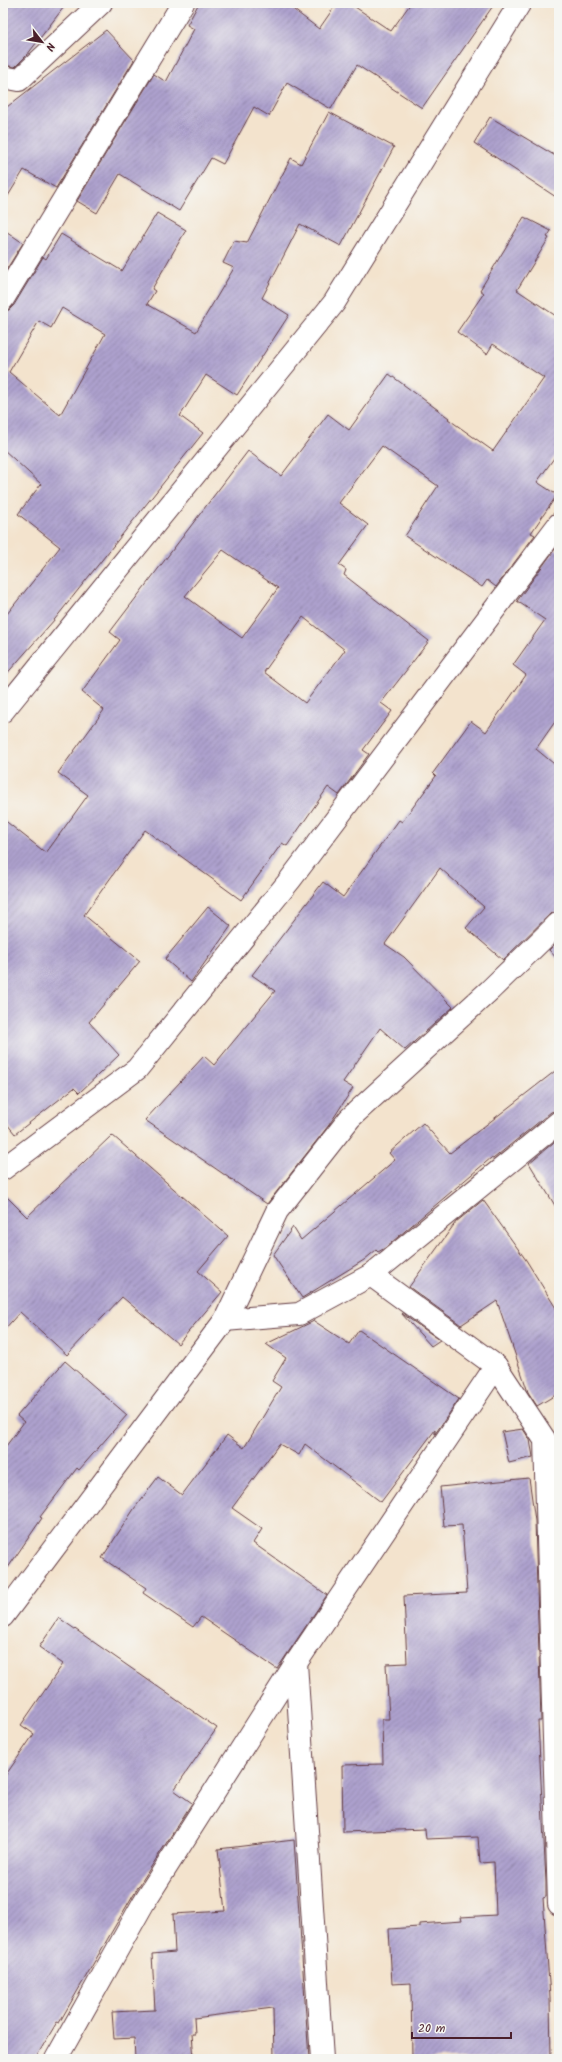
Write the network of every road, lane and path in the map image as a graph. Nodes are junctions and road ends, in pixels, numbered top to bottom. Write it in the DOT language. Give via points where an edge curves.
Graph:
graph roads {
  1 [pos="101,3"];
  2 [pos="183,3"];
  3 [pos="520,3"];
  4 [pos="3,77"];
  5 [pos="3,299"];
  6 [pos="559,524"];
  7 [pos="3,711"];
  8 [pos="559,923"];
  9 [pos="559,1122"];
  10 [pos="3,1169"];
  11 [pos="371,1275"];
  12 [pos="225,1320"];
  13 [pos="496,1366"];
  14 [pos="3,1616"];
  15 [pos="296,1663"];
  16 [pos="559,1904"];
  17 [pos="56,2059"];
  18 [pos="322,2059"];
  1 -- 4 [label="street" via="19,80"];
  2 -- 5 [label="street"];
  3 -- 7 [label="street" via="334,303"];
  6 -- 10 [label="street" via="290,880 137,1069"];
  8 -- 12 [label="street" via="350,1118 277,1211"];
  9 -- 11 [label="street"];
  11 -- 12 [label="street" via="299,1314"];
  11 -- 13 [label="street"];
  12 -- 14 [label="street"];
  13 -- 15 [label="street"];
  13 -- 16 [label="street" via="545,1440"];
  15 -- 17 [label="street" via="144,1902"];
  15 -- 18 [label="street"];
}
